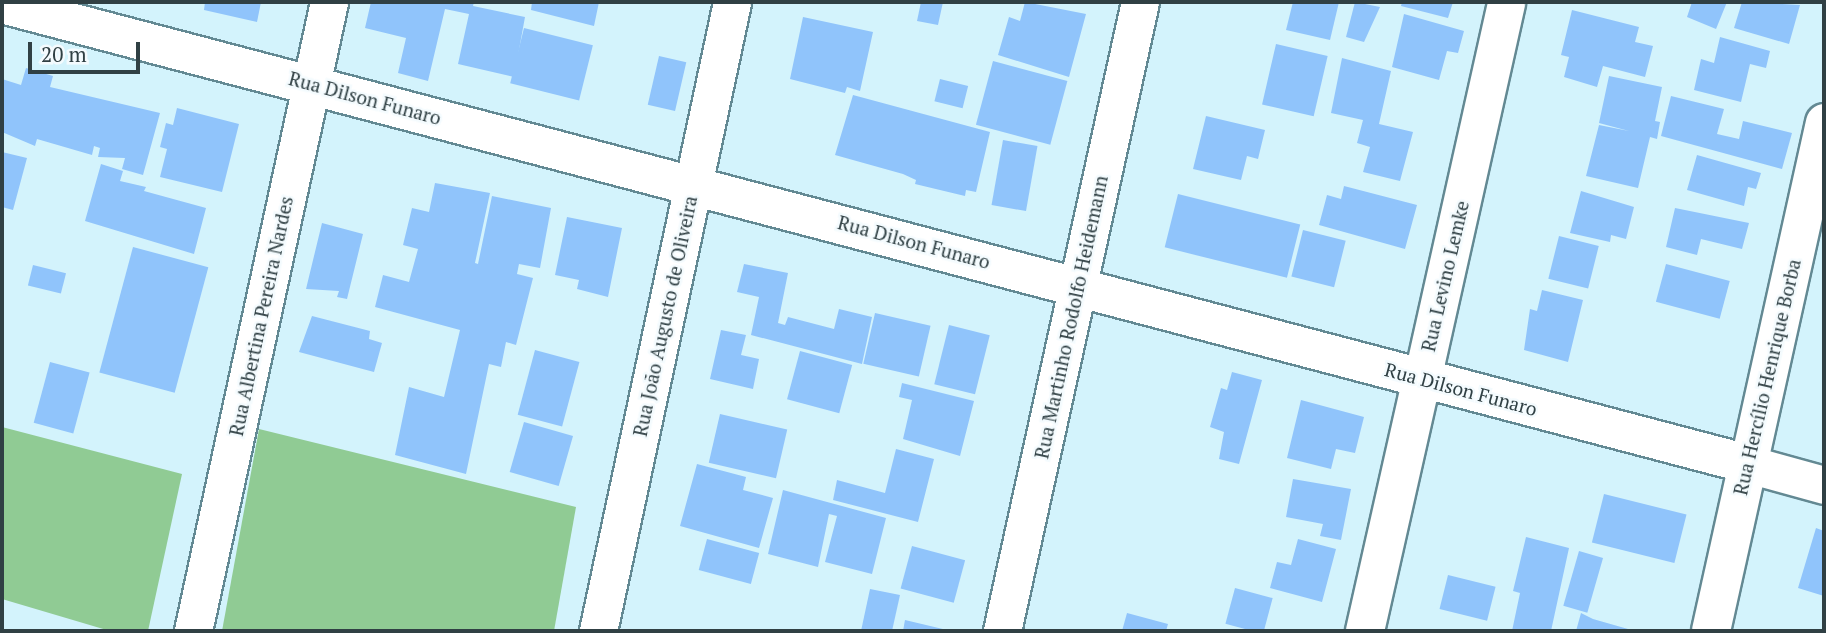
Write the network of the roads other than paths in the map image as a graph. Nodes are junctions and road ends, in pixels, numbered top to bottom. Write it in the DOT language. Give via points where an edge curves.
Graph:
graph roads {
  1 [pos="329,2"];
  2 [pos="732,2"];
  3 [pos="1140,2"];
  4 [pos="1506,2"];
  5 [pos="2,4"];
  6 [pos="311,84"];
  7 [pos="1824,122"];
  8 [pos="693,183"];
  9 [pos="1078,286"];
  10 [pos="1422,379"];
  11 [pos="1748,464"];
  12 [pos="1824,485"];
  13 [pos="193,631"];
  14 [pos="598,631"];
  15 [pos="1002,631"];
  16 [pos="1365,631"];
  17 [pos="1711,631"];
  1 -- 6 [label="street, Rua Albertina Pereira Nardes"];
  2 -- 8 [label="street, Rua João Augusto de Oliveira"];
  3 -- 9 [label="street, Rua Martinho Rodolfo Heidemann"];
  4 -- 10 [label="street, Rua Levino Lemke"];
  5 -- 6 [label="street, Rua Dilson Funaro"];
  6 -- 8 [label="street, Rua Dilson Funaro"];
  6 -- 13 [label="street, Rua Albertina Pereira Nardes"];
  7 -- 11 [label="street, Rua Hercílio Henrique Borba"];
  8 -- 9 [label="street, Rua Dilson Funaro"];
  8 -- 14 [label="street, Rua João Augusto de Oliveira"];
  9 -- 10 [label="street, Rua Dilson Funaro"];
  9 -- 15 [label="street, Rua Martinho Rodolfo Heidemann"];
  10 -- 11 [label="street, Rua Dilson Funaro"];
  10 -- 16 [label="street, Rua Levino Lemke"];
  11 -- 12 [label="street, Rua Dilson Funaro"];
  11 -- 17 [label="street, Rua Hercílio Henrique Borba"];
}
